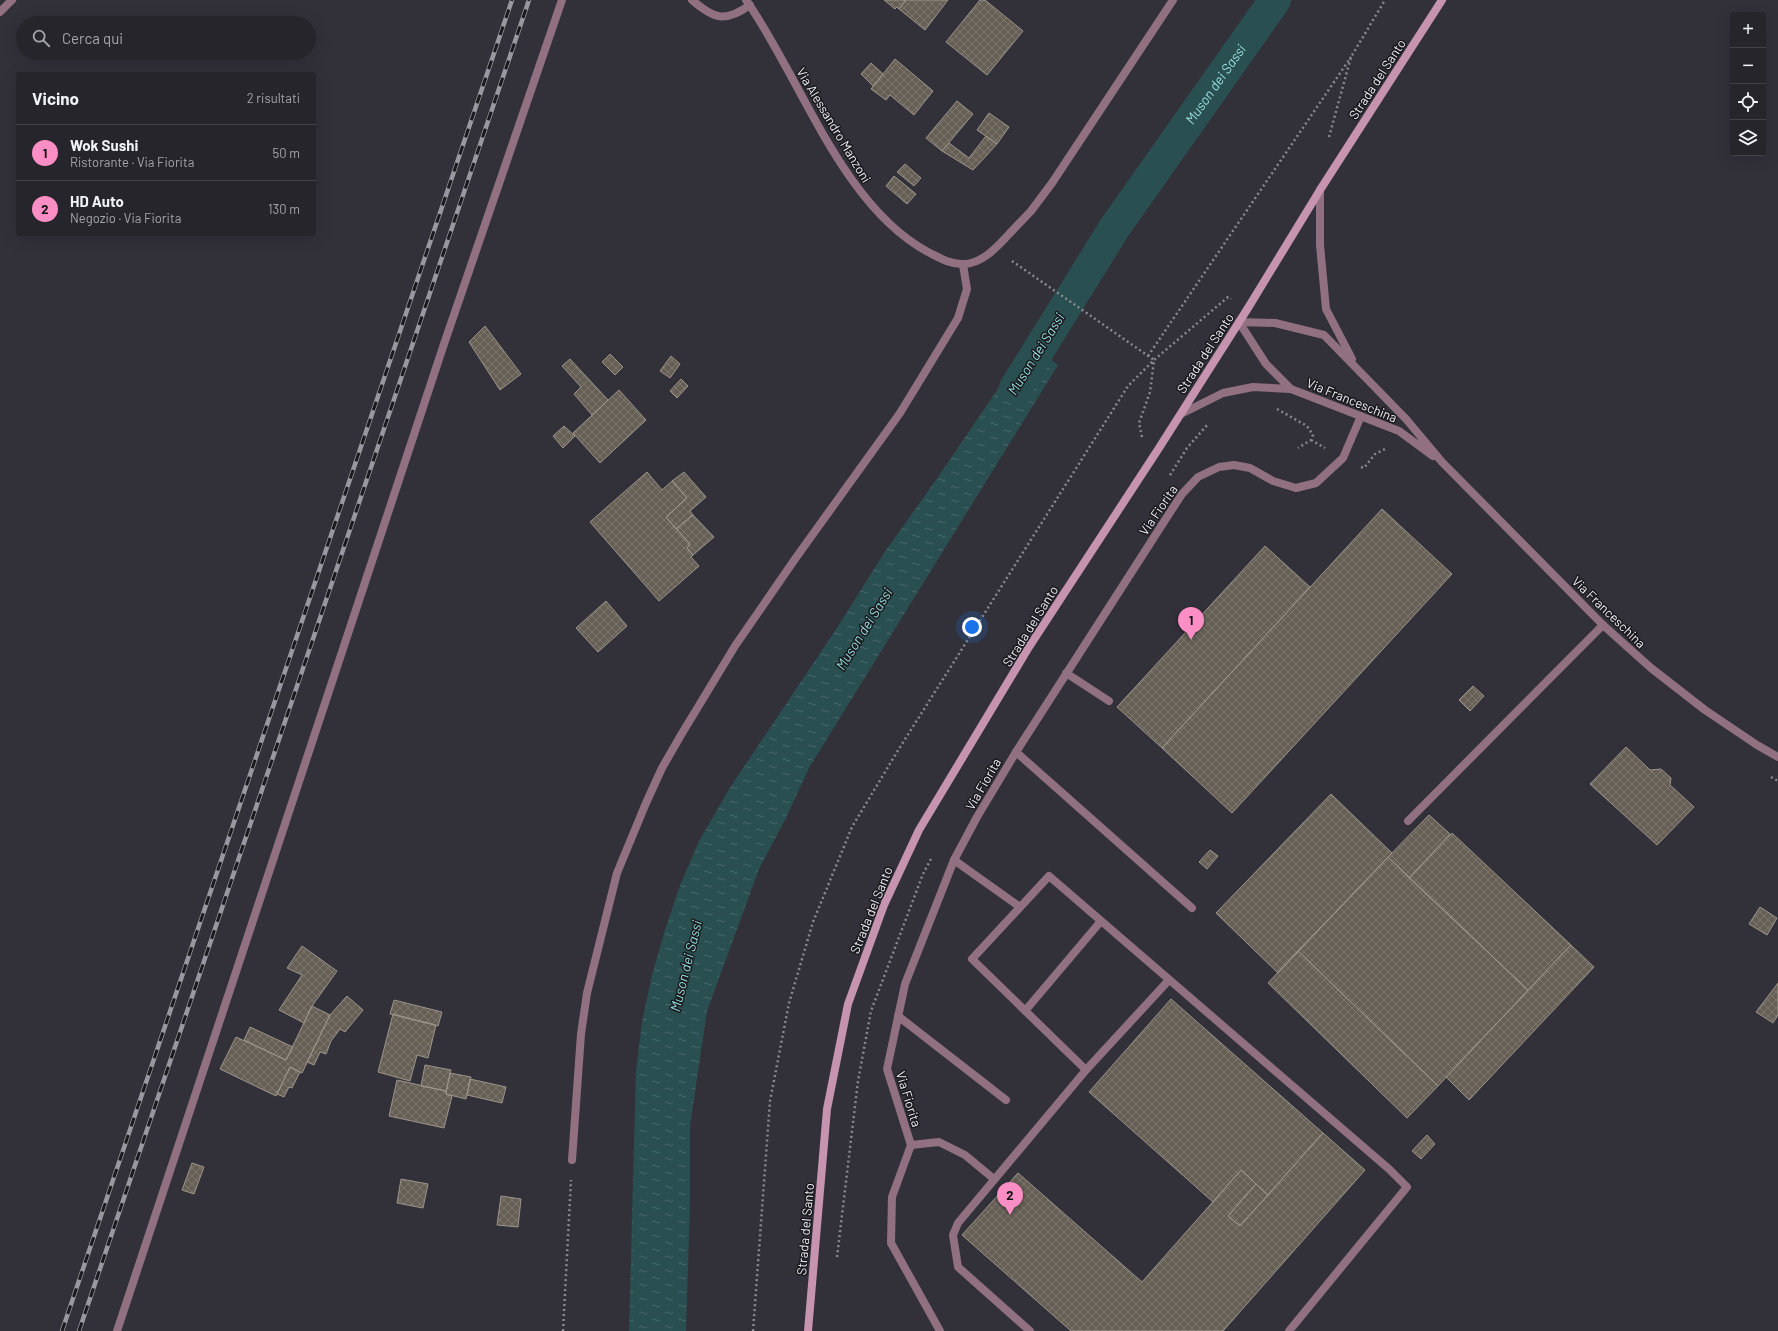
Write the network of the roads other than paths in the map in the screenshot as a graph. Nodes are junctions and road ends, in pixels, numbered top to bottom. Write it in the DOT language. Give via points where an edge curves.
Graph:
graph roads {
  1 [pos="12,0"];
  2 [pos="562,0"];
  3 [pos="692,0"];
  4 [pos="1173,0"];
  5 [pos="1442,0"];
  6 [pos="748,2"];
  7 [pos="0,12"];
  8 [pos="1320,190"];
  9 [pos="964,264"];
  10 [pos="1239,322"];
  11 [pos="1356,367"];
  12 [pos="1291,389"];
  13 [pos="1181,414"];
  14 [pos="1361,416"];
  15 [pos="1442,462"];
  16 [pos="1603,625"];
  17 [pos="1066,674"];
  18 [pos="1109,701"];
  19 [pos="1016,752"];
  20 [pos="1778,757"];
  21 [pos="1408,821"];
  22 [pos="954,860"];
  23 [pos="1020,907"];
  24 [pos="1192,908"];
  25 [pos="1101,921"];
  26 [pos="1169,980"];
  27 [pos="1025,1011"];
  28 [pos="898,1016"];
  29 [pos="1086,1070"];
  30 [pos="1006,1100"];
  31 [pos="911,1145"];
  32 [pos="572,1160"];
  33 [pos="994,1179"];
  34 [pos="117,1331"];
  35 [pos="808,1331"];
  36 [pos="940,1331"];
  37 [pos="1030,1331"];
  38 [pos="1289,1331"];
  1 -- 7 [label="street"];
  2 -- 34 [label="street" via="444,344"];
  3 -- 6 [label="street" via="702,9 718,17 735,16"];
  4 -- 9 [label="street" via="1031,211 996,248 978,260"];
  5 -- 8 [label="main road, Strada del Santo"];
  6 -- 9 [label="street, Via Alessandro Manzoni" via="861,193 916,245 948,263"];
  8 -- 10 [label="main road, Strada del Santo"];
  8 -- 11 [label="street, Via Franceschina" via="1320,245 1326,309"];
  9 -- 32 [label="street" via="967,289 958,318 900,413 735,646 662,768 646,803 617,873 587,993 580,1034"];
  10 -- 11 [label="street, Via Franceschina" via="1275,323 1324,335"];
  10 -- 12 [label="street, Via Franceschina" via="1266,364"];
  10 -- 13 [label="main road, Strada del Santo"];
  11 -- 15 [label="street, Via Franceschina" via="1406,419"];
  12 -- 13 [label="street, Via Franceschina" via="1253,387 1223,393"];
  12 -- 14 [label="street, Via Franceschina"];
  13 -- 35 [label="main road, Strada del Santo" via="1029,647 919,830 884,905 848,1004 826,1109"];
  14 -- 15 [label="street, Via Franceschina" via="1399,431"];
  14 -- 17 [label="street, Via Fiorita" via="1343,458 1316,483 1296,488 1273,481 1250,468 1234,465 1219,467 1198,477 1182,494"];
  15 -- 16 [label="street, Via Franceschina"];
  16 -- 20 [label="street, Via Franceschina" via="1650,668 1705,710"];
  16 -- 21 [label="street"];
  17 -- 18 [label="street"];
  17 -- 19 [label="street, Via Fiorita"];
  19 -- 22 [label="street, Via Fiorita"];
  19 -- 24 [label="street"];
  22 -- 23 [label="street"];
  22 -- 28 [label="street, Via Fiorita" via="905,984"];
  23 -- 25 [label="street" via="1049,876"];
  23 -- 27 [label="street" via="972,959"];
  25 -- 26 [label="street"];
  25 -- 27 [label="street"];
  26 -- 29 [label="street"];
  26 -- 38 [label="street" via="1407,1187"];
  27 -- 29 [label="street"];
  28 -- 30 [label="street"];
  28 -- 31 [label="street, Via Fiorita" via="887,1069"];
  29 -- 33 [label="street"];
  31 -- 33 [label="street" via="939,1142 965,1155"];
  31 -- 36 [label="street, Via Fiorita" via="892,1197 891,1243"];
  33 -- 37 [label="street" via="958,1224 953,1235 958,1266"];
}
